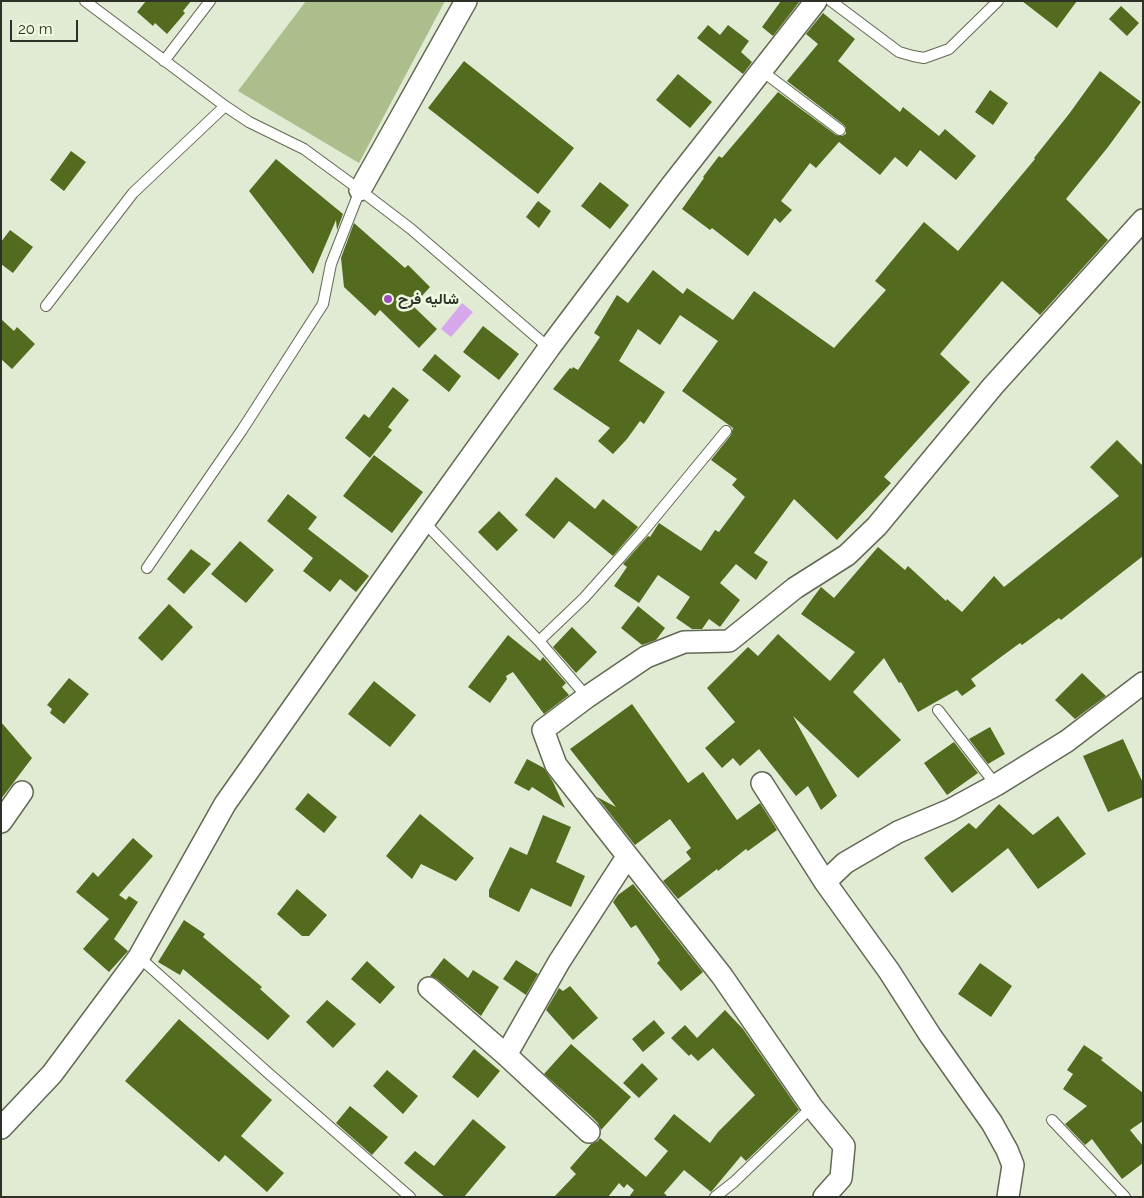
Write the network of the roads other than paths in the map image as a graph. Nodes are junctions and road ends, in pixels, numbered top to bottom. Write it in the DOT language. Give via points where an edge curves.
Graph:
graph roads {
  1 [pos="85,1"];
  2 [pos="210,1"];
  3 [pos="466,1"];
  4 [pos="816,1"];
  5 [pos="831,1"];
  6 [pos="998,1"];
  7 [pos="164,61"];
  8 [pos="762,72"];
  9 [pos="225,106"];
  10 [pos="840,130"];
  11 [pos="360,190"];
  12 [pos="1143,220"];
  13 [pos="46,306"];
  14 [pos="549,348"];
  15 [pos="726,431"];
  16 [pos="424,522"];
  17 [pos="147,568"];
  18 [pos="539,641"];
  19 [pos="1143,683"];
  20 [pos="587,698"];
  21 [pos="938,710"];
  22 [pos="762,783"];
  23 [pos="996,785"];
  24 [pos="22,792"];
  25 [pos="1,822"];
  26 [pos="627,857"];
  27 [pos="825,882"];
  28 [pos="139,957"];
  29 [pos="429,988"];
  30 [pos="506,1055"];
  31 [pos="812,1107"];
  32 [pos="1052,1120"];
  33 [pos="1,1128"];
  34 [pos="589,1132"];
  35 [pos="410,1197"];
  36 [pos="715,1197"];
  37 [pos="824,1197"];
  38 [pos="1008,1197"];
  39 [pos="1126,1197"];
  1 -- 7 [label="lane"];
  2 -- 7 [label="lane"];
  3 -- 11 [label="street"];
  4 -- 8 [label="street"];
  5 -- 6 [label="lane" via="899,52 924,58 949,49"];
  7 -- 9 [label="lane"];
  8 -- 10 [label="lane"];
  8 -- 14 [label="street"];
  9 -- 11 [label="lane" via="304,150"];
  9 -- 13 [label="lane" via="133,193"];
  11 -- 14 [label="lane" via="411,229"];
  11 -- 17 [label="lane" via="331,264 323,304"];
  12 -- 20 [label="street" via="993,386 877,526 846,555 796,588 729,640 684,642 646,657"];
  14 -- 16 [label="street"];
  15 -- 18 [label="lane" via="641,534 584,598"];
  16 -- 18 [label="lane"];
  16 -- 28 [label="street" via="225,804"];
  18 -- 20 [label="lane"];
  19 -- 23 [label="street" via="1067,741"];
  20 -- 26 [label="street" via="543,730 556,765"];
  21 -- 23 [label="lane"];
  22 -- 27 [label="street"];
  23 -- 27 [label="street" via="950,810 898,832 845,863"];
  24 -- 25 [label="street"];
  26 -- 30 [label="street" via="559,962"];
  26 -- 31 [label="street" via="722,976"];
  27 -- 38 [label="street" via="992,1124 1013,1165"];
  28 -- 33 [label="street" via="52,1074"];
  28 -- 35 [label="lane"];
  29 -- 30 [label="street"];
  30 -- 34 [label="street"];
  31 -- 36 [label="lane"];
  31 -- 37 [label="street" via="844,1146 841,1178"];
  32 -- 39 [label="lane"];
}
